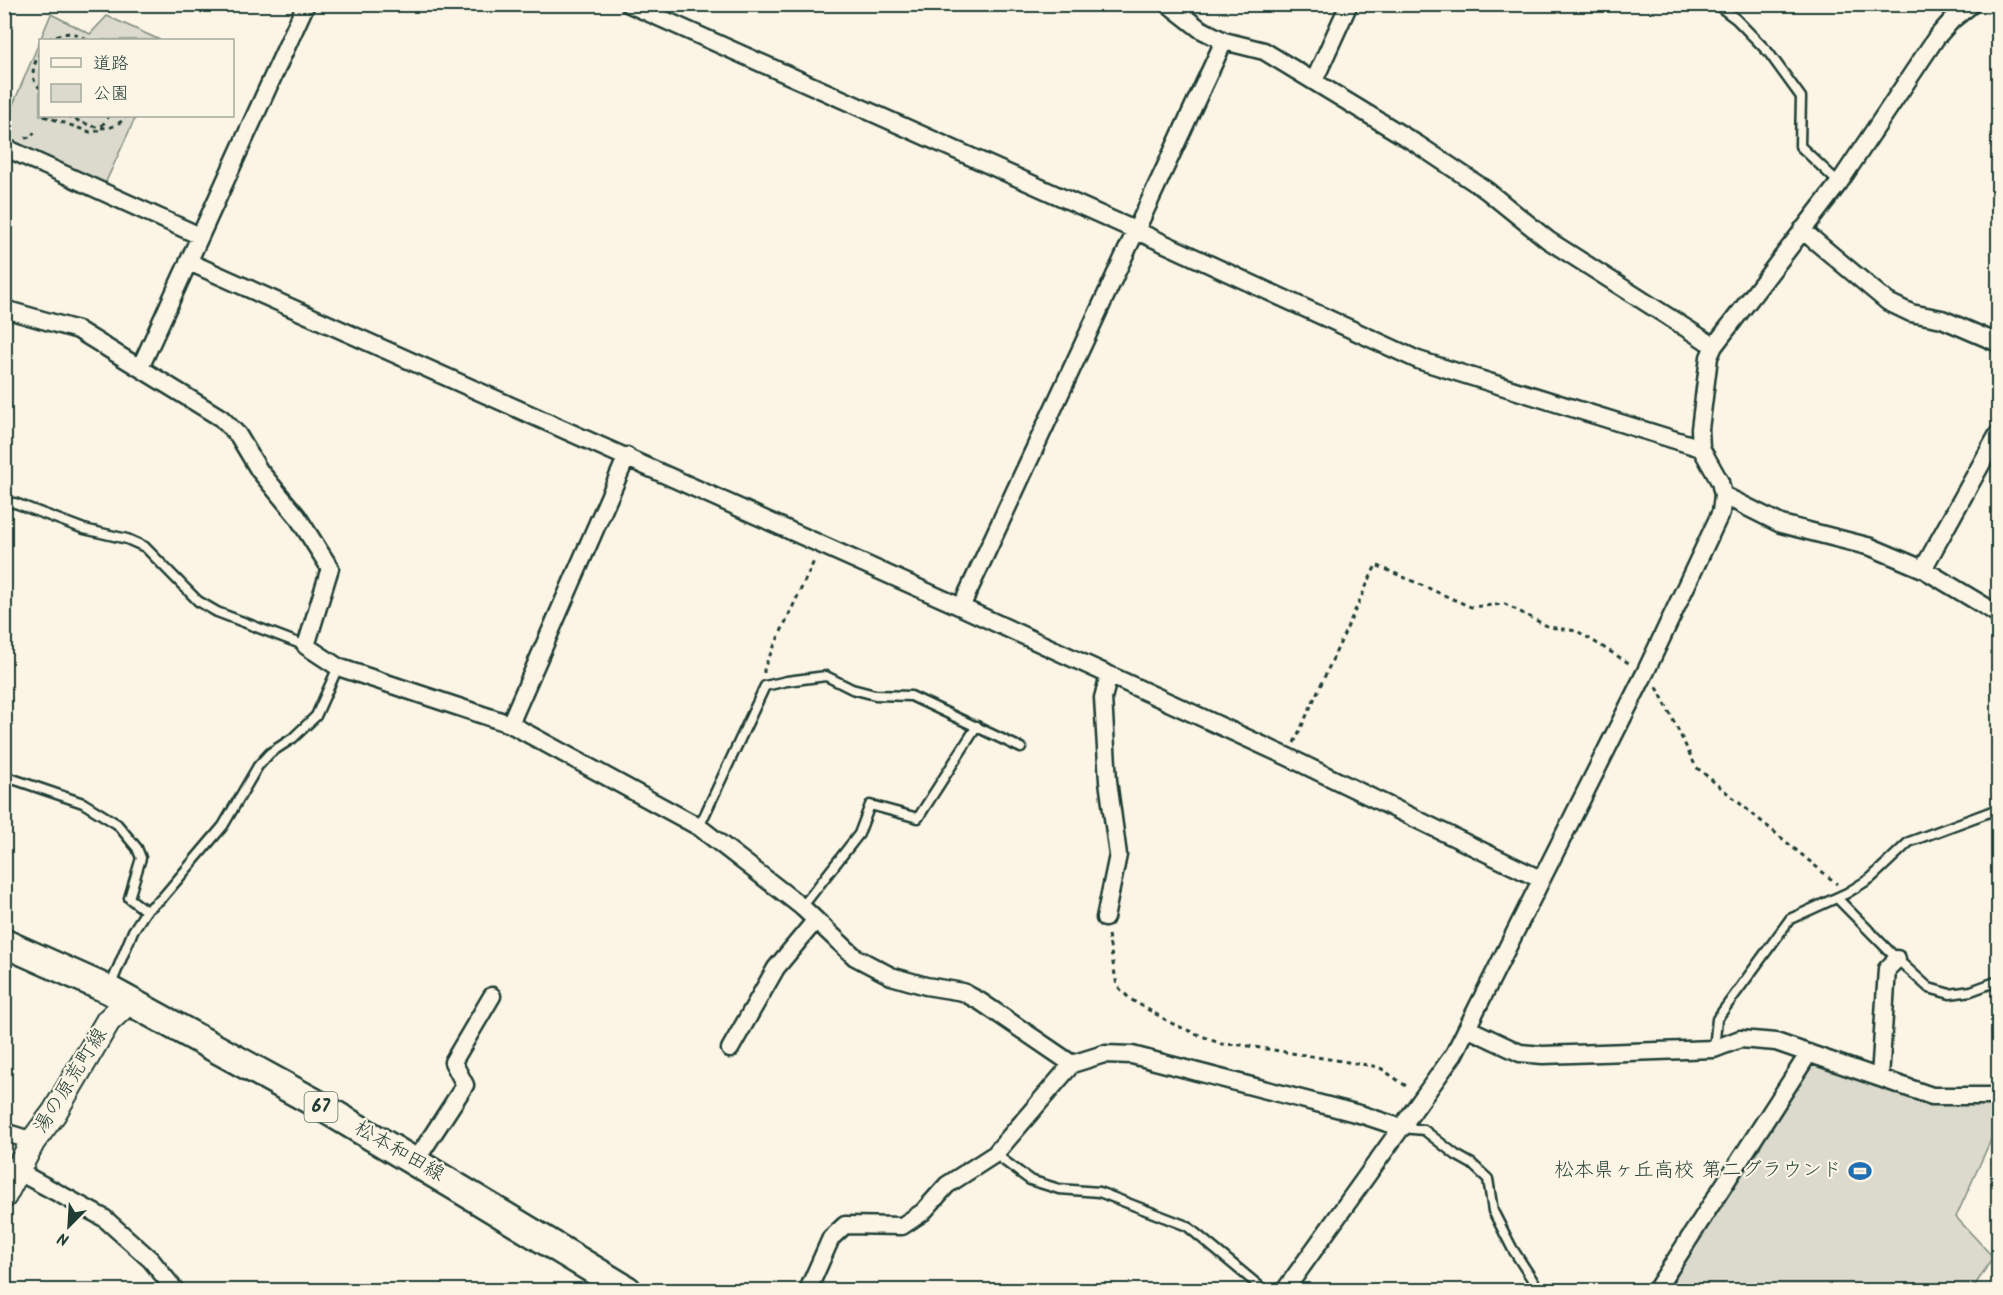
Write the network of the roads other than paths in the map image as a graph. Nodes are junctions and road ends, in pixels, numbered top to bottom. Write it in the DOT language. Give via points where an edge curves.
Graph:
graph roads {
  1 [pos="306,4"];
  2 [pos="629,4"];
  3 [pos="1168,4"];
  4 [pos="1349,4"];
  5 [pos="1716,4"];
  6 [pos="1972,4"];
  7 [pos="1224,40"];
  8 [pos="1314,81"];
  9 [pos="4,147"];
  10 [pos="1839,183"];
  11 [pos="1802,230"];
  12 [pos="1137,231"];
  13 [pos="200,236"];
  14 [pos="189,262"];
  15 [pos="4,309"];
  16 [pos="1998,343"];
  17 [pos="1714,346"];
  18 [pos="140,368"];
  19 [pos="1998,434"];
  20 [pos="1701,448"];
  21 [pos="627,456"];
  22 [pos="1723,495"];
  23 [pos="4,503"];
  24 [pos="1923,569"];
  25 [pos="962,607"];
  26 [pos="1998,614"];
  27 [pos="306,646"];
  28 [pos="338,667"];
  29 [pos="1109,675"];
  30 [pos="510,723"];
  31 [pos="977,726"];
  32 [pos="1020,748"];
  33 [pos="4,776"];
  34 [pos="1998,806"];
  35 [pos="699,827"];
  36 [pos="1540,879"];
  37 [pos="1836,898"];
  38 [pos="802,907"];
  39 [pos="146,911"];
  40 [pos="1106,918"];
  41 [pos="815,921"];
  42 [pos="4,943"];
  43 [pos="1897,959"];
  44 [pos="1998,981"];
  45 [pos="118,996"];
  46 [pos="492,996"];
  47 [pos="1467,1028"];
  48 [pos="1714,1048"];
  49 [pos="730,1049"];
  50 [pos="1809,1053"];
  51 [pos="1072,1064"];
  52 [pos="1880,1078"];
  53 [pos="1998,1096"];
  54 [pos="1402,1128"];
  55 [pos="4,1132"];
  56 [pos="33,1141"];
  57 [pos="995,1154"];
  58 [pos="415,1162"];
  59 [pos="17,1171"];
  60 [pos="4,1197"];
  61 [pos="612,1284"];
  62 [pos="175,1290"];
  63 [pos="808,1290"];
  64 [pos="1264,1290"];
  65 [pos="1285,1290"];
  66 [pos="1539,1290"];
  67 [pos="1656,1290"];
  1 -- 13 [label="street"];
  2 -- 12 [label="street"];
  3 -- 7 [label="street" via="1200,29"];
  4 -- 8 [label="street"];
  5 -- 10 [label="lane" via="1769,53 1801,98 1800,146"];
  6 -- 10 [label="street" via="1936,38"];
  7 -- 8 [label="street" via="1264,51"];
  7 -- 12 [label="street"];
  8 -- 17 [label="street" via="1417,144 1486,190 1548,240"];
  9 -- 13 [label="street"];
  10 -- 11 [label="street"];
  11 -- 16 [label="street" via="1888,302"];
  11 -- 17 [label="street"];
  12 -- 20 [label="street" via="1418,360"];
  12 -- 25 [label="street"];
  13 -- 14 [label="street"];
  14 -- 18 [label="street"];
  14 -- 21 [label="street"];
  15 -- 18 [label="street" via="78,330"];
  17 -- 20 [label="street" via="1709,357"];
  18 -- 27 [label="street" via="221,418 238,435 330,568"];
  19 -- 24 [label="street"];
  20 -- 22 [label="street"];
  21 -- 25 [label="street"];
  21 -- 30 [label="street"];
  22 -- 24 [label="street" via="1781,524 1871,547"];
  22 -- 36 [label="street" via="1721,512 1645,673"];
  23 -- 27 [label="lane" via="15,503 145,547 198,601"];
  24 -- 26 [label="street"];
  25 -- 29 [label="street"];
  27 -- 28 [label="street"];
  28 -- 30 [label="street"];
  28 -- 39 [label="lane" via="316,716 258,766 222,826 162,898"];
  29 -- 36 [label="street"];
  29 -- 40 [label="street" via="1103,698 1118,855"];
  30 -- 35 [label="street"];
  31 -- 32 [label="lane"];
  31 -- 35 [label="lane" via="911,696 875,695 826,676 765,686"];
  31 -- 38 [label="lane" via="918,818 870,805 859,834"];
  33 -- 39 [label="lane" via="83,803 117,824 141,858 129,898"];
  34 -- 37 [label="lane" via="1909,842 1871,878"];
  35 -- 38 [label="street"];
  36 -- 47 [label="street"];
  37 -- 43 [label="lane"];
  37 -- 48 [label="lane" via="1790,919 1717,1019"];
  38 -- 41 [label="street"];
  39 -- 45 [label="lane" via="133,931"];
  41 -- 49 [label="street" via="776,968"];
  41 -- 51 [label="street" via="855,957 891,976 963,992"];
  42 -- 45 [label="main road, 松本和田線 / 67"];
  43 -- 44 [label="lane" via="1929,988 1950,994"];
  43 -- 52 [label="street" via="1887,969"];
  45 -- 56 [label="main road, 湯の原荒町線" via="108,1021"];
  45 -- 58 [label="main road, 松本和田線 / 67"];
  46 -- 58 [label="street" via="453,1062 465,1085"];
  47 -- 48 [label="street" via="1520,1053 1543,1055"];
  47 -- 54 [label="street" via="1454,1054"];
  48 -- 50 [label="street" via="1740,1040 1776,1042"];
  50 -- 52 [label="street"];
  50 -- 67 [label="street"];
  51 -- 54 [label="street" via="1104,1054 1132,1055"];
  51 -- 57 [label="street"];
  52 -- 53 [label="street" via="1932,1096"];
  54 -- 65 [label="street"];
  54 -- 66 [label="lane" via="1424,1130 1488,1179 1493,1211"];
  55 -- 56 [label="street"];
  56 -- 59 [label="main road, 湯の原荒町線"];
  57 -- 63 [label="street" via="946,1185 923,1212 902,1226 844,1225 831,1238"];
  57 -- 64 [label="lane" via="1030,1180 1059,1189 1099,1192 1187,1226"];
  58 -- 61 [label="main road, 松本和田線 / 67"];
  59 -- 60 [label="main road, 湯の原荒町線"];
  59 -- 62 [label="street" via="104,1218 151,1260"];
}
